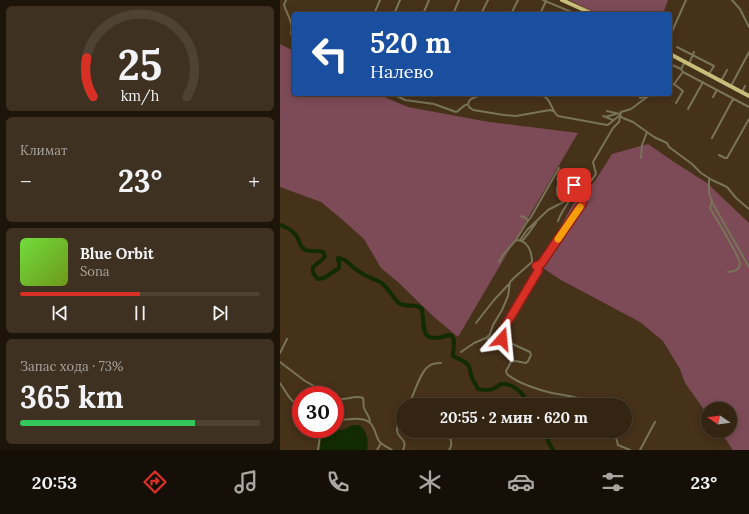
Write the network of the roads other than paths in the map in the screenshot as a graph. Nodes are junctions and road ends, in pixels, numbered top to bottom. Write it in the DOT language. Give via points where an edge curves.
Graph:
graph roads {
  1 [pos="286,0"];
  2 [pos="380,0"];
  3 [pos="400,0"];
  4 [pos="429,0"];
  5 [pos="459,0"];
  6 [pos="488,0"];
  7 [pos="518,0"];
  8 [pos="543,0"];
  9 [pos="562,0"];
  10 [pos="686,0"];
  11 [pos="732,0"];
  12 [pos="546,1"];
  13 [pos="572,4"];
  14 [pos="375,12"];
  15 [pos="395,12"];
  16 [pos="424,12"];
  17 [pos="453,12"];
  18 [pos="482,12"];
  19 [pos="512,12"];
  20 [pos="541,12"];
  21 [pos="568,12"];
  22 [pos="570,12"];
  23 [pos="589,12"];
  24 [pos="749,28"];
  25 [pos="292,29"];
  26 [pos="672,32"];
  27 [pos="677,47"];
  28 [pos="749,52"];
  29 [pos="693,53"];
  30 [pos="672,55"];
  31 [pos="687,63"];
  32 [pos="672,65"];
  33 [pos="682,70"];
  34 [pos="727,70"];
  35 [pos="709,74"];
  36 [pos="722,81"];
  37 [pos="703,82"];
  38 [pos="674,84"];
  39 [pos="731,86"];
  40 [pos="745,86"];
  41 [pos="717,90"];
  42 [pos="742,92"];
  43 [pos="397,96"];
  44 [pos="479,96"];
  45 [pos="543,96"];
  46 [pos="648,96"];
  47 [pos="749,96"];
  48 [pos="713,97"];
  49 [pos="640,98"];
  50 [pos="733,99"];
  51 [pos="676,103"];
  52 [pos="468,104"];
  53 [pos="749,107"];
  54 [pos="688,109"];
  55 [pos="607,110"];
  56 [pos="554,112"];
  57 [pos="620,114"];
  58 [pos="749,119"];
  59 [pos="613,120"];
  60 [pos="647,132"];
  61 [pos="712,138"];
  62 [pos="719,155"];
  63 [pos="641,158"];
  64 [pos="559,168"];
  65 [pos="580,177"];
  66 [pos="708,178"];
  67 [pos="557,179"];
  68 [pos="589,182"];
  69 [pos="582,183"];
  70 [pos="570,186"];
  71 [pos="558,191"];
  72 [pos="576,192"];
  73 [pos="578,195"];
  74 [pos="582,196"];
  75 [pos="572,197"];
  76 [pos="712,203"];
  77 [pos="749,209"];
  78 [pos="520,216"];
  79 [pos="528,221"];
  80 [pos="537,221"];
  81 [pos="558,221"];
  82 [pos="525,238"];
  83 [pos="519,240"];
  84 [pos="525,243"];
  85 [pos="499,262"];
  86 [pos="532,262"];
  87 [pos="536,266"];
  88 [pos="749,267"];
  89 [pos="728,272"];
  90 [pos="510,283"];
  91 [pos="476,323"];
  92 [pos="490,333"];
  93 [pos="287,339"];
  94 [pos="485,348"];
  95 [pos="460,352"];
  96 [pos="280,353"];
  97 [pos="280,362"];
  98 [pos="441,363"];
  99 [pos="280,383"];
  100 [pos="313,386"];
  101 [pos="411,398"];
  102 [pos="577,398"];
  103 [pos="344,399"];
  104 [pos="292,400"];
  105 [pos="344,420"];
  106 [pos="370,422"];
  107 [pos="655,422"];
  108 [pos="320,438"];
  109 [pos="401,438"];
  110 [pos="450,438"];
  111 [pos="616,438"];
  112 [pos="381,443"];
  113 [pos="318,450"];
  114 [pos="377,450"];
  115 [pos="392,450"];
  116 [pos="403,450"];
  117 [pos="449,450"];
  118 [pos="630,450"];
  119 [pos="640,450"];
  1 -- 25 [label="street" via="284,5"];
  2 -- 14 [label="street"];
  3 -- 15 [label="street"];
  4 -- 16 [label="street"];
  5 -- 17 [label="street"];
  6 -- 18 [label="street"];
  7 -- 19 [label="street"];
  8 -- 12 [label="street"];
  9 -- 13 [label="highway"];
  10 -- 26 [label="street"];
  11 -- 24 [label="street" via="740,9"];
  12 -- 20 [label="street"];
  12 -- 21 [label="street"];
  13 -- 22 [label="street"];
  13 -- 23 [label="highway"];
  27 -- 29 [label="street"];
  28 -- 39 [label="street"];
  29 -- 31 [label="street"];
  29 -- 35 [label="street" via="714,66"];
  30 -- 31 [label="highway"];
  31 -- 33 [label="street"];
  31 -- 35 [label="highway"];
  32 -- 33 [label="street"];
  33 -- 37 [label="street"];
  33 -- 38 [label="street"];
  34 -- 36 [label="street"];
  35 -- 36 [label="highway"];
  36 -- 39 [label="highway"];
  37 -- 41 [label="street"];
  37 -- 54 [label="street"];
  38 -- 51 [label="street" via="682,91"];
  39 -- 42 [label="highway"];
  40 -- 42 [label="street"];
  41 -- 48 [label="street"];
  41 -- 50 [label="street"];
  42 -- 47 [label="highway"];
  43 -- 52 [label="street" via="405,100 434,104 454,112"];
  44 -- 52 [label="street" via="468,101"];
  45 -- 56 [label="street" via="550,102"];
  46 -- 49 [label="street"];
  46 -- 57 [label="street" via="635,107"];
  50 -- 53 [label="street"];
  50 -- 61 [label="street"];
  52 -- 56 [label="street" via="473,110 509,116 550,110"];
  55 -- 57 [label="street"];
  56 -- 59 [label="street" via="558,116 607,124"];
  57 -- 59 [label="street"];
  57 -- 59 [label="street" via="604,116"];
  57 -- 60 [label="street"];
  57 -- 68 [label="street" via="619,122 593,162 596,174"];
  58 -- 62 [label="street" via="727,158"];
  60 -- 63 [label="street"];
  60 -- 66 [label="street" via="667,143"];
  64 -- 79 [label="street"];
  65 -- 69 [label="street"];
  66 -- 76 [label="street"];
  66 -- 77 [label="street" via="728,187"];
  67 -- 70 [label="street"];
  68 -- 69 [label="street"];
  68 -- 74 [label="street"];
  69 -- 70 [label="street"];
  69 -- 72 [label="street"];
  70 -- 72 [label="street"];
  71 -- 75 [label="street" via="559,197"];
  72 -- 73 [label="street"];
  72 -- 75 [label="street"];
  73 -- 74 [label="street"];
  73 -- 75 [label="street"];
  74 -- 87 [label="street" via="581,206 541,264"];
  75 -- 80 [label="street" via="548,210"];
  75 -- 81 [label="street"];
  76 -- 88 [label="street"];
  76 -- 89 [label="street" via="710,208 740,262 737,269"];
  78 -- 79 [label="street"];
  79 -- 83 [label="street"];
  80 -- 82 [label="street"];
  80 -- 83 [label="street"];
  82 -- 83 [label="street"];
  82 -- 84 [label="street"];
  83 -- 84 [label="street"];
  83 -- 85 [label="street"];
  84 -- 86 [label="street" via="529,247"];
  86 -- 87 [label="street"];
  86 -- 90 [label="street"];
  87 -- 102 [label="street" via="538,271 500,336 530,352 531,355 526,363 511,362 506,371 510,377 527,385"];
  90 -- 91 [label="street"];
  90 -- 92 [label="street" via="508,296"];
  92 -- 94 [label="street"];
  92 -- 95 [label="street" via="486,338"];
  93 -- 96 [label="street"];
  97 -- 100 [label="street"];
  98 -- 101 [label="street" via="426,368"];
  99 -- 104 [label="street"];
  103 -- 106 [label="street" via="359,396 364,398 364,407"];
  105 -- 106 [label="street" via="358,419"];
  106 -- 112 [label="street"];
  107 -- 119 [label="street"];
  108 -- 113 [label="street"];
  109 -- 116 [label="street" via="405,446"];
  110 -- 117 [label="street" via="452,442"];
  111 -- 118 [label="street" via="620,447"];
  112 -- 114 [label="street"];
  112 -- 115 [label="street"];
}
